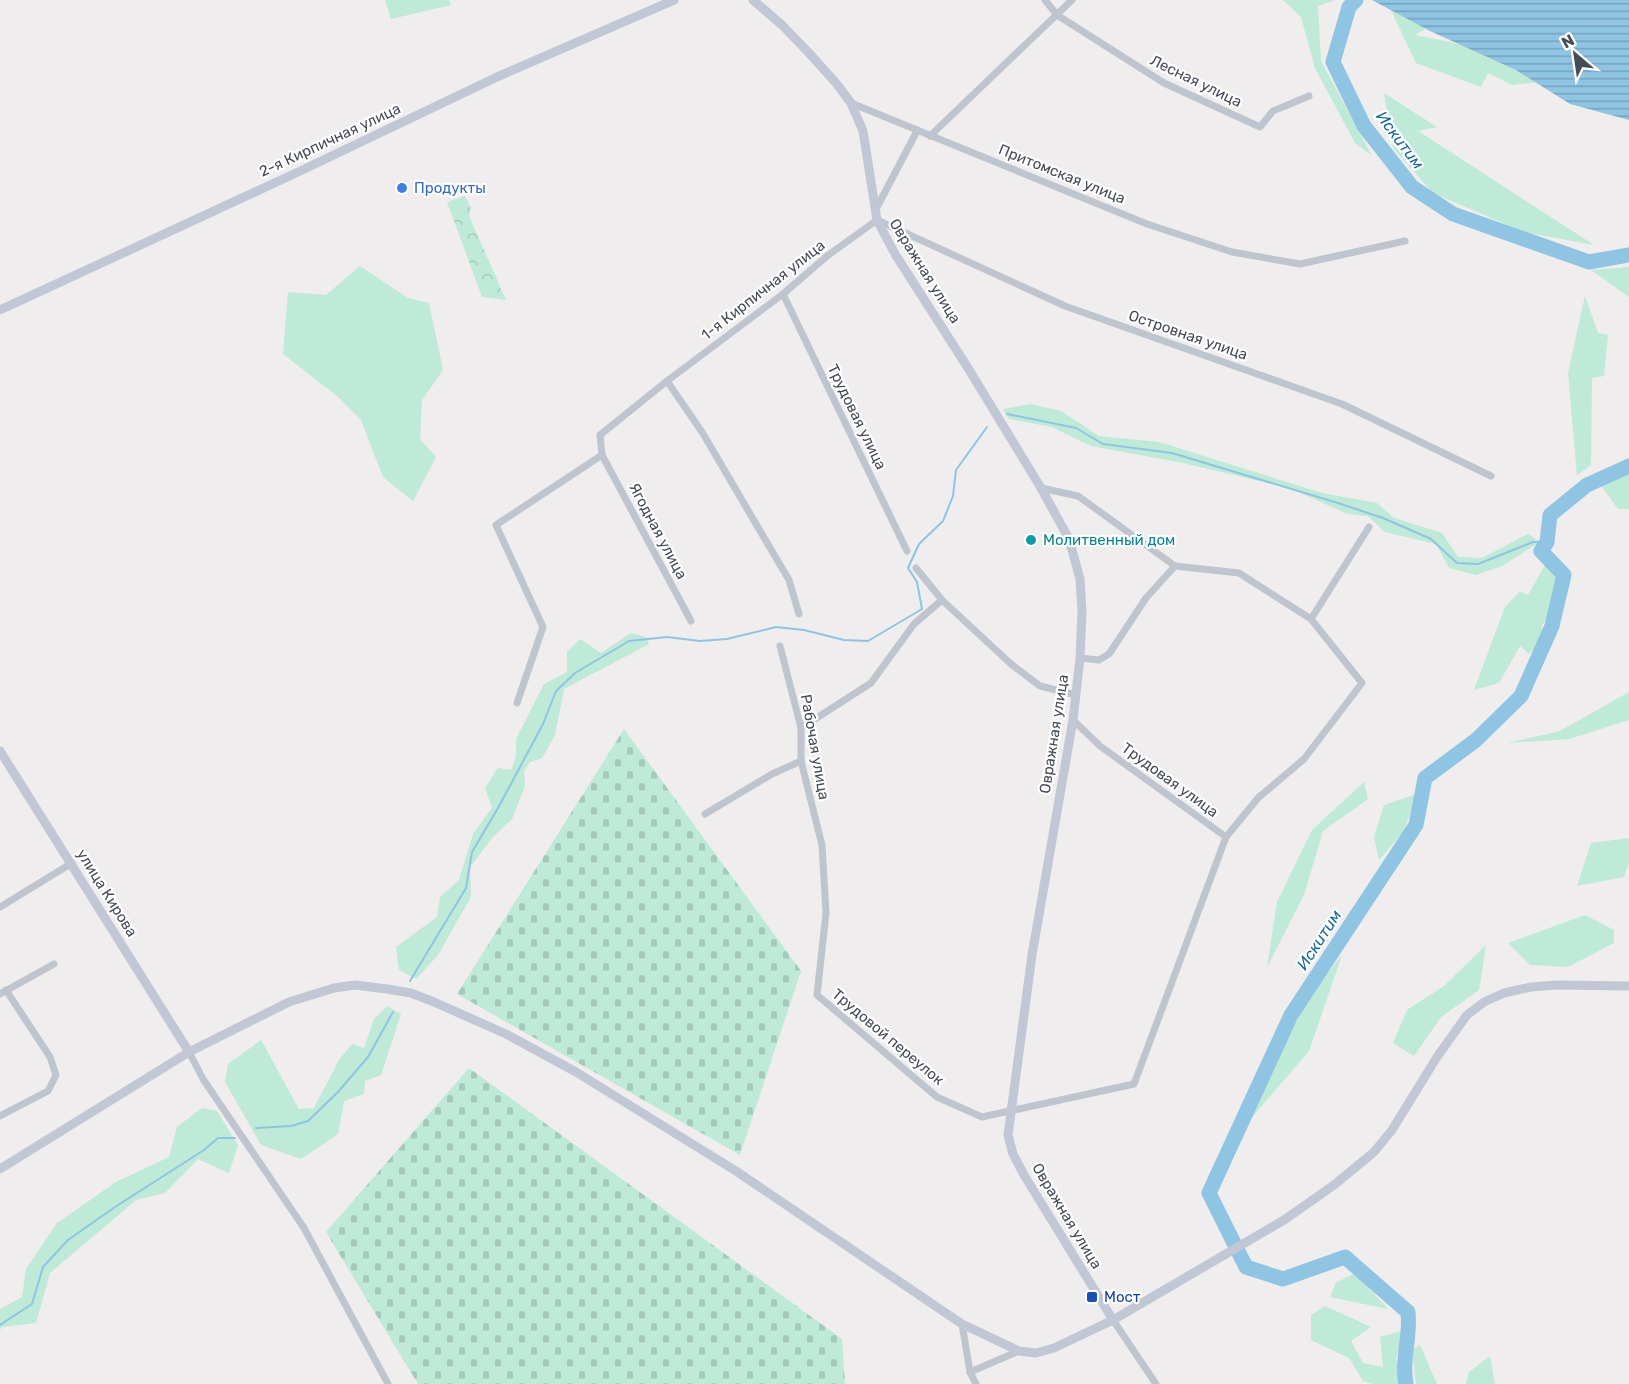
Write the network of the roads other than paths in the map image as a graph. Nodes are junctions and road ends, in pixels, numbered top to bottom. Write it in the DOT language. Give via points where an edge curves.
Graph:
graph roads {
  1 [pos="674,0"];
  2 [pos="753,0"];
  3 [pos="1046,0"];
  4 [pos="1072,0"];
  5 [pos="1058,15"];
  6 [pos="1309,96"];
  7 [pos="851,103"];
  8 [pos="917,131"];
  9 [pos="930,136"];
  10 [pos="876,216"];
  11 [pos="1405,241"];
  12 [pos="783,294"];
  13 [pos="0,310"];
  14 [pos="667,381"];
  15 [pos="602,455"];
  16 [pos="1491,476"];
  17 [pos="1041,488"];
  18 [pos="1369,527"];
  19 [pos="907,551"];
  20 [pos="1175,566"];
  21 [pos="916,568"];
  22 [pos="942,600"];
  23 [pos="799,614"];
  24 [pos="1311,619"];
  25 [pos="691,621"];
  26 [pos="780,646"];
  27 [pos="1080,658"];
  28 [pos="1076,695"];
  29 [pos="517,703"];
  30 [pos="1073,720"];
  31 [pos="801,728"];
  32 [pos="1,754"];
  33 [pos="801,761"];
  34 [pos="705,814"];
  35 [pos="1226,837"];
  36 [pos="72,863"];
  37 [pos="0,907"];
  38 [pos="54,964"];
  39 [pos="1629,986"];
  40 [pos="3,992"];
  41 [pos="817,995"];
  42 [pos="189,1052"];
  43 [pos="1010,1112"];
  44 [pos="0,1116"];
  45 [pos="0,1168"];
  46 [pos="1113,1320"];
  47 [pos="962,1324"];
  48 [pos="1019,1352"];
  49 [pos="970,1372"];
  50 [pos="388,1384"];
  51 [pos="976,1384"];
  52 [pos="1156,1384"];
  1 -- 13 [label="street, 2-я Кирпичная улица" via="508,72"];
  2 -- 7 [label="street" via="809,53"];
  3 -- 5 [label="street, Лесная улица"];
  4 -- 5 [label="street"];
  5 -- 6 [label="street, Лесная улица" via="1164,83 1260,127 1273,111"];
  5 -- 9 [label="street"];
  7 -- 8 [label="street, Притомская улица"];
  7 -- 10 [label="street, Овражная улица" via="863,131"];
  8 -- 9 [label="street, Притомская улица"];
  8 -- 10 [label="street, 1-я Кирпичная улица"];
  9 -- 11 [label="street, Притомская улица" via="1147,224 1232,252 1300,264"];
  10 -- 12 [label="street, 1-я Кирпичная улица"];
  10 -- 16 [label="street, Островная улица" via="1065,306 1342,404"];
  10 -- 17 [label="street, Овражная улица" via="895,254"];
  12 -- 14 [label="street, 1-я Кирпичная улица"];
  12 -- 19 [label="street, Трудовая улица"];
  14 -- 15 [label="street, 1-я Кирпичная улица" via="600,435"];
  14 -- 23 [label="street" via="702,432 789,580"];
  15 -- 25 [label="street, Ягодная улица"];
  15 -- 29 [label="street" via="496,525 543,627"];
  17 -- 20 [label="street" via="1078,496"];
  17 -- 27 [label="street, Овражная улица" via="1069,539 1080,579"];
  18 -- 24 [label="street"];
  20 -- 24 [label="street" via="1239,573"];
  20 -- 27 [label="street" via="1146,598 1109,654 1099,660"];
  21 -- 22 [label="street"];
  22 -- 28 [label="street" via="1040,686"];
  22 -- 31 [label="street" via="914,624 871,682"];
  24 -- 35 [label="street" via="1362,683 1304,759 1258,798"];
  26 -- 31 [label="street, Рабочая улица"];
  27 -- 28 [label="street, Овражная улица"];
  28 -- 30 [label="street, Овражная улица"];
  30 -- 35 [label="street, Трудовая улица" via="1100,746"];
  30 -- 43 [label="street, Овражная улица" via="1032,955"];
  31 -- 33 [label="street, Рабочая улица"];
  32 -- 36 [label="street, улица Кирова"];
  33 -- 34 [label="street"];
  33 -- 41 [label="street, Рабочая улица" via="822,845 826,913"];
  35 -- 43 [label="street, Трудовой переулок" via="1134,1084"];
  36 -- 37 [label="street"];
  36 -- 42 [label="street, улица Кирова"];
  38 -- 40 [label="street"];
  39 -- 46 [label="street" via="1532,987 1484,1002 1467,1016 1374,1152 1284,1220"];
  40 -- 44 [label="street" via="50,1057 56,1075 48,1091"];
  41 -- 43 [label="street, Трудовой переулок" via="937,1097 982,1117"];
  42 -- 45 [label="street"];
  42 -- 47 [label="street" via="289,1002 334,988 355,986 411,993 506,1034 576,1072 736,1171"];
  42 -- 50 [label="street" via="303,1228"];
  43 -- 46 [label="street, Овражная улица" via="1008,1135 1013,1154"];
  46 -- 48 [label="street" via="1054,1348"];
  46 -- 52 [label="street, Овражная улица"];
  47 -- 48 [label="street"];
  47 -- 49 [label="street"];
  48 -- 49 [label="street"];
  49 -- 51 [label="street"];
}
